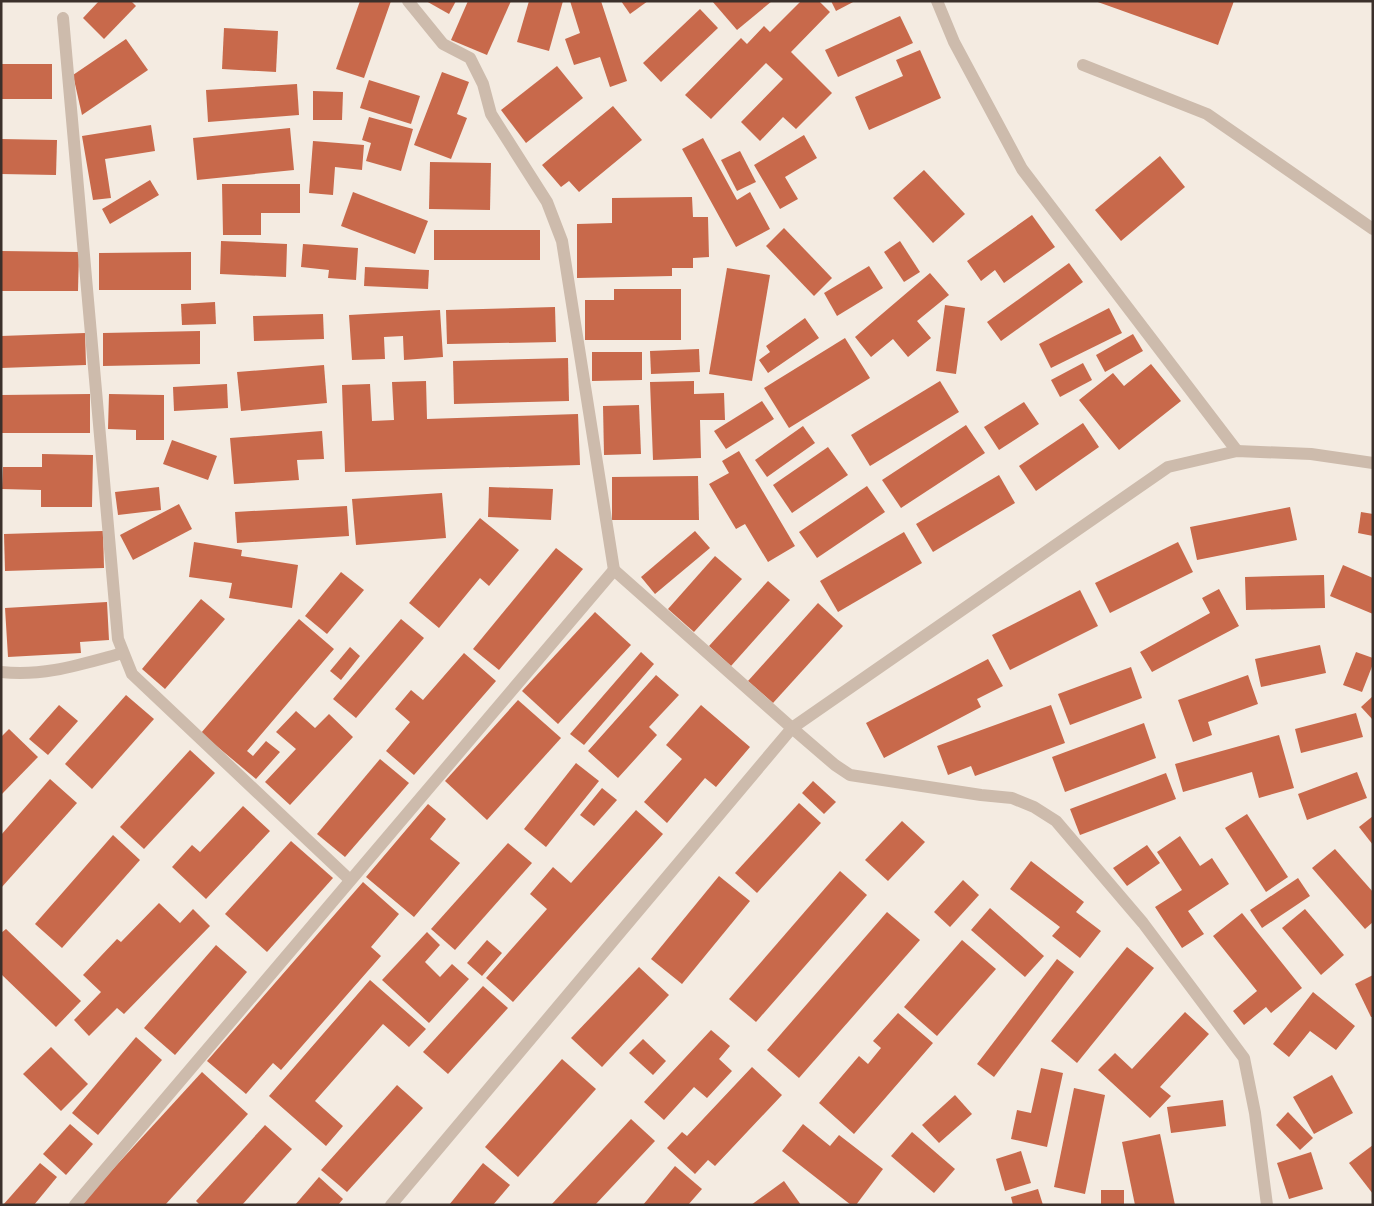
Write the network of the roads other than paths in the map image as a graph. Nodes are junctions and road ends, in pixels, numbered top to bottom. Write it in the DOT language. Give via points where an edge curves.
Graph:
graph roads {
  1 [pos="408,1"];
  2 [pos="937,1"];
  3 [pos="63,18"];
  4 [pos="1083,65"];
  5 [pos="1373,229"];
  6 [pos="1237,451"];
  7 [pos="1373,463"];
  8 [pos="614,570"];
  9 [pos="123,652"];
  10 [pos="1,672"];
  11 [pos="792,728"];
  12 [pos="350,880"];
  13 [pos="75,1205"];
  14 [pos="391,1205"];
  15 [pos="1267,1205"];
  1 -- 8 [label="street" via="443,44 470,58 483,84 491,114 548,202 562,241"];
  2 -- 6 [label="street" via="954,42 1022,169"];
  3 -- 9 [label="street" via="118,639"];
  4 -- 5 [label="street" via="1206,114"];
  6 -- 7 [label="street" via="1311,454"];
  6 -- 11 [label="street" via="1168,467"];
  8 -- 11 [label="street"];
  8 -- 12 [label="street"];
  9 -- 10 [label="street" via="60,670"];
  9 -- 12 [label="street" via="132,674"];
  11 -- 14 [label="street"];
  11 -- 15 [label="street" via="850,775 1012,798 1056,821 1143,923 1244,1058"];
  12 -- 13 [label="street"];
}
